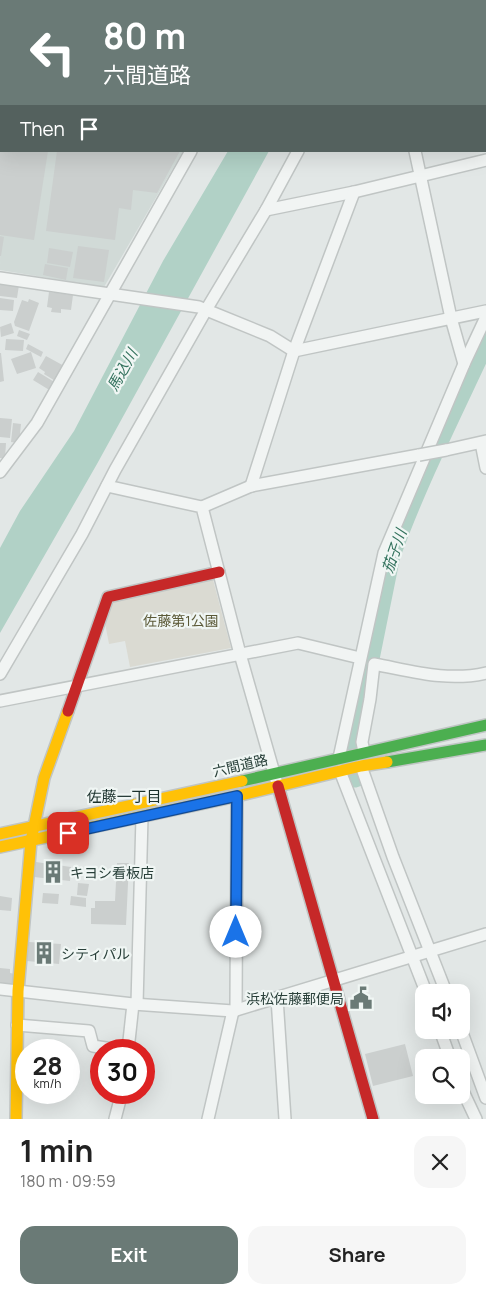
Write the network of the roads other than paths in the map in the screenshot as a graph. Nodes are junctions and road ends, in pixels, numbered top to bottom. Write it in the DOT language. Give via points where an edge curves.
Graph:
graph roads {
  1 [pos="190,152"];
  2 [pos="297,152"];
  3 [pos="414,152"];
  4 [pos="486,160"];
  5 [pos="420,175"];
  6 [pos="354,192"];
  7 [pos="266,210"];
  8 [pos="0,278"];
  9 [pos="114,296"];
  10 [pos="202,308"];
  11 [pos="486,311"];
  12 [pos="486,317"];
  13 [pos="451,318"];
  14 [pos="294,351"];
  15 [pos="464,364"];
  16 [pos="483,442"];
  17 [pos="486,468"];
  18 [pos="0,472"];
  19 [pos="107,486"];
  20 [pos="251,486"];
  21 [pos="202,507"];
  22 [pos="219,572"];
  23 [pos="240,654"];
  24 [pos="360,658"];
  25 [pos="486,673"];
  26 [pos="0,674"];
  27 [pos="77,686"];
  28 [pos="0,701"];
  29 [pos="486,725"];
  30 [pos="486,745"];
  31 [pos="363,753"];
  32 [pos="339,758"];
  33 [pos="361,766"];
  34 [pos="340,771"];
  35 [pos="274,773"];
  36 [pos="278,786"];
  37 [pos="237,796"];
  38 [pos="142,817"];
  39 [pos="34,827"];
  40 [pos="0,834"];
  41 [pos="31,840"];
  42 [pos="0,847"];
  43 [pos="486,934"];
  44 [pos="429,951"];
  45 [pos="412,956"];
  46 [pos="334,982"];
  47 [pos="423,984"];
  48 [pos="443,984"];
  49 [pos="0,989"];
  50 [pos="18,991"];
  51 [pos="278,998"];
  52 [pos="135,1004"];
  53 [pos="234,1011"];
  54 [pos="17,1025"];
  55 [pos="91,1039"];
  56 [pos="130,1039"];
  57 [pos="464,1039"];
  58 [pos="486,1098"];
  59 [pos="119,1104"];
  60 [pos="470,1104"];
  61 [pos="486,1117"];
  62 [pos="16,1119"];
  63 [pos="115,1119"];
  64 [pos="208,1119"];
  65 [pos="285,1119"];
  66 [pos="373,1119"];
  67 [pos="477,1119"];
  1 -- 9 [label="street"];
  2 -- 7 [label="street"];
  3 -- 5 [label="street"];
  4 -- 5 [label="street"];
  5 -- 6 [label="street"];
  5 -- 13 [label="street"];
  6 -- 7 [label="street"];
  6 -- 14 [label="street"];
  7 -- 10 [label="street"];
  8 -- 9 [label="street"];
  9 -- 10 [label="street"];
  9 -- 18 [label="street" via="38,424"];
  10 -- 14 [label="street" via="270,336"];
  10 -- 19 [label="street"];
  11 -- 13 [label="street"];
  12 -- 15 [label="street"];
  13 -- 14 [label="street"];
  13 -- 15 [label="street"];
  14 -- 20 [label="street"];
  15 -- 24 [label="street" via="384,553"];
  16 -- 17 [label="street"];
  16 -- 20 [label="street, bridge"];
  19 -- 21 [label="street"];
  19 -- 26 [label="street"];
  20 -- 21 [label="street"];
  21 -- 22 [label="street"];
  22 -- 23 [label="street"];
  22 -- 27 [label="street" via="108,597"];
  23 -- 24 [label="street" via="298,643"];
  23 -- 27 [label="street"];
  23 -- 35 [label="street"];
  24 -- 32 [label="street"];
  25 -- 31 [label="street" via="468,677 438,676 374,664"];
  27 -- 28 [label="street"];
  27 -- 39 [label="street" via="44,778"];
  29 -- 31 [label="street, 六間道路"];
  30 -- 33 [label="street"];
  31 -- 32 [label="street, 六間道路"];
  32 -- 35 [label="street, 六間道路"];
  33 -- 34 [label="street"];
  33 -- 44 [label="street"];
  34 -- 36 [label="street"];
  34 -- 45 [label="street"];
  35 -- 36 [label="street"];
  35 -- 39 [label="street, 六間道路"];
  36 -- 37 [label="street"];
  36 -- 46 [label="street"];
  37 -- 38 [label="street"];
  37 -- 53 [label="street"];
  38 -- 41 [label="street"];
  38 -- 52 [label="street"];
  39 -- 40 [label="street, 六間道路"];
  39 -- 41 [label="street"];
  41 -- 42 [label="street"];
  41 -- 50 [label="street"];
  43 -- 44 [label="street"];
  44 -- 45 [label="street"];
  44 -- 48 [label="street"];
  45 -- 46 [label="street"];
  45 -- 47 [label="street"];
  46 -- 51 [label="street"];
  46 -- 66 [label="street"];
  49 -- 50 [label="street"];
  50 -- 52 [label="street"];
  50 -- 54 [label="street"];
  51 -- 53 [label="street"];
  51 -- 65 [label="street"];
  52 -- 53 [label="street"];
  52 -- 56 [label="street"];
  53 -- 64 [label="street"];
  54 -- 55 [label="street" via="89,1031"];
  54 -- 62 [label="street"];
  57 -- 58 [label="street"];
  59 -- 63 [label="street"];
  60 -- 67 [label="street"];
  61 -- 67 [label="street"];
}
